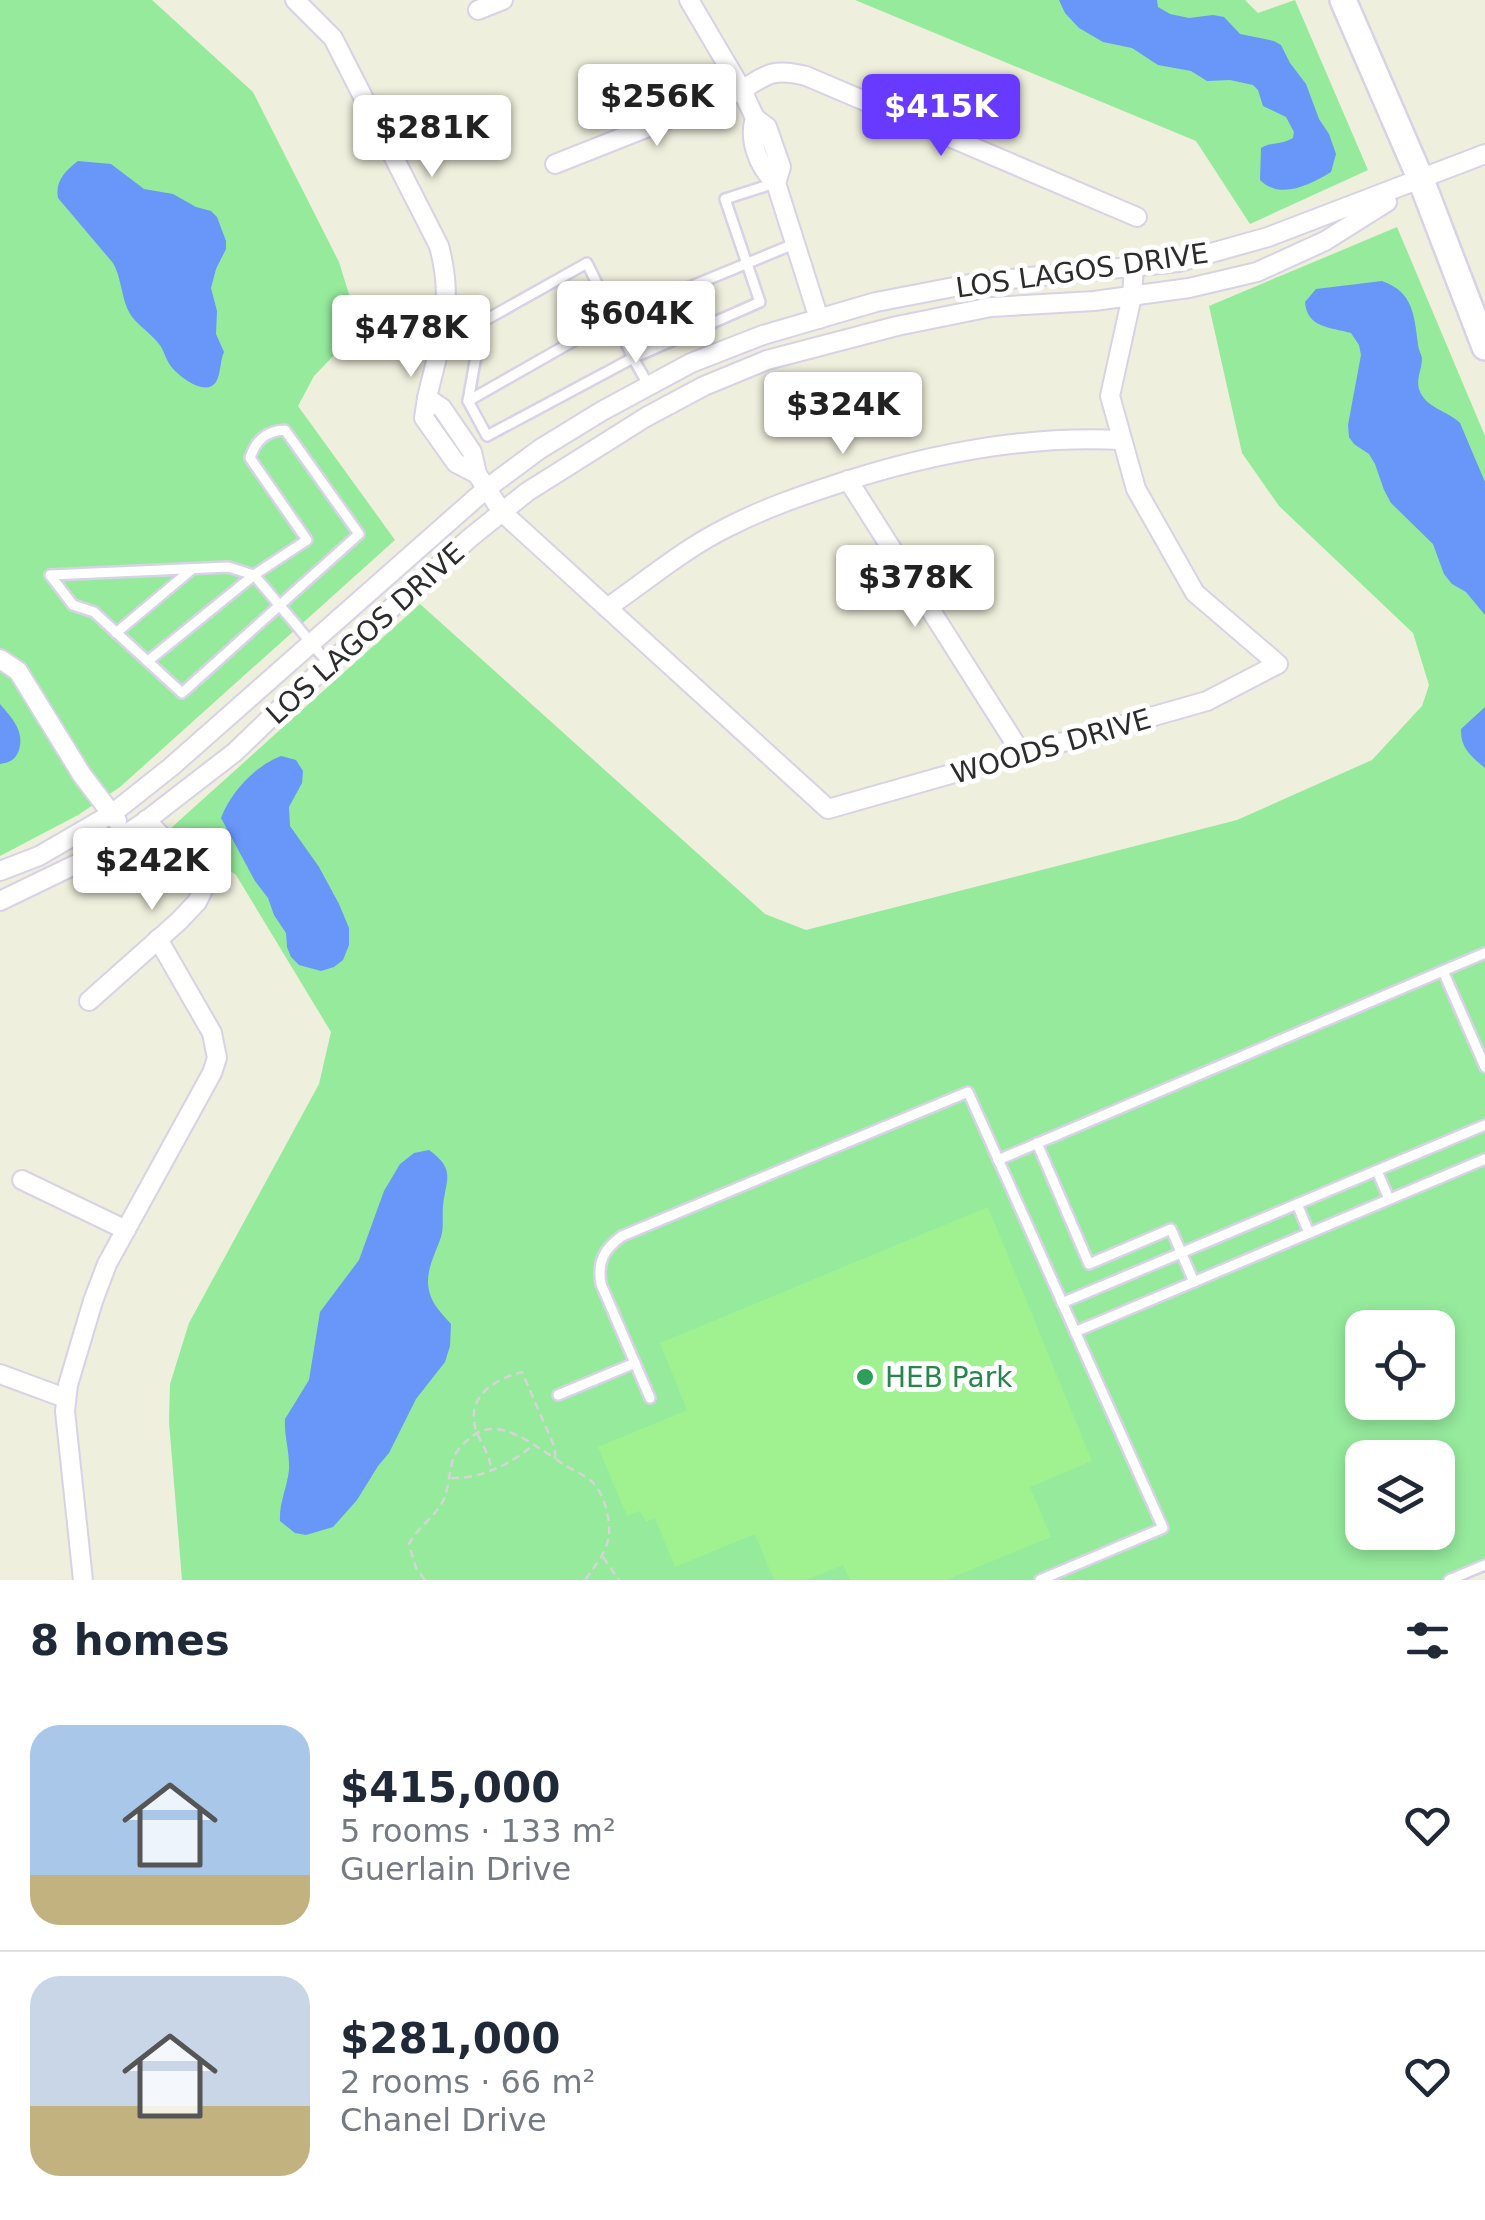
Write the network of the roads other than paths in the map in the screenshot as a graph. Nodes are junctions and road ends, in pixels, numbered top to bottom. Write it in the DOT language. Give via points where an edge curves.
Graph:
graph roads {
  1 [pos="295,0"];
  2 [pos="503,0"];
  3 [pos="689,0"];
  4 [pos="1343,0"];
  5 [pos="478,10"];
  6 [pos="742,90"];
  7 [pos="1485,154"];
  8 [pos="555,164"];
  9 [pos="1421,180"];
  10 [pos="776,183"];
  11 [pos="1137,216"];
  12 [pos="796,244"];
  13 [pos="748,264"];
  14 [pos="1134,267"];
  15 [pos="1132,296"];
  16 [pos="614,318"];
  17 [pos="820,318"];
  18 [pos="1485,347"];
  19 [pos="633,358"];
  20 [pos="649,386"];
  21 [pos="468,401"];
  22 [pos="1122,440"];
  23 [pos="848,480"];
  24 [pos="482,482"];
  25 [pos="502,512"];
  26 [pos="193,569"];
  27 [pos="254,574"];
  28 [pos="280,606"];
  29 [pos="607,608"];
  30 [pos="116,633"];
  31 [pos="311,642"];
  32 [pos="0,660"];
  33 [pos="148,662"];
  34 [pos="329,664"];
  35 [pos="1022,754"];
  36 [pos="113,813"];
  37 [pos="146,820"];
  38 [pos="124,835"];
  39 [pos="0,871"];
  40 [pos="0,901"];
  41 [pos="158,939"];
  42 [pos="1485,954"];
  43 [pos="1443,971"];
  44 [pos="89,1001"];
  45 [pos="1485,1067"];
  46 [pos="1485,1125"];
  47 [pos="1038,1143"];
  48 [pos="1485,1159"];
  49 [pos="998,1160"];
  50 [pos="1377,1170"];
  51 [pos="22,1180"];
  52 [pos="1390,1199"];
  53 [pos="1297,1204"];
  54 [pos="126,1230"];
  55 [pos="1309,1233"];
  56 [pos="1182,1253"];
  57 [pos="1194,1282"];
  58 [pos="1062,1303"];
  59 [pos="1075,1332"];
  60 [pos="635,1362"];
  61 [pos="0,1374"];
  62 [pos="558,1396"];
  63 [pos="66,1398"];
  64 [pos="650,1398"];
  65 [pos="1485,1565"];
  66 [pos="84,1580"];
  67 [pos="1040,1580"];
  68 [pos="1449,1580"];
  1 -- 24 [label="street, WOODS DRIVE" via="333,38 439,246 447,304 426,398 442,408 472,452"];
  2 -- 5 [label="street"];
  3 -- 6 [label="street"];
  4 -- 9 [label="main road"];
  6 -- 8 [label="street"];
  6 -- 10 [label="street" via="767,127 766,150 781,167"];
  6 -- 11 [label="street" via="783,70 806,76"];
  7 -- 9 [label="street"];
  9 -- 14 [label="street, LOS LAGOS DRIVE" via="1268,238"];
  9 -- 15 [label="street, LOS LAGOS DRIVE" via="1324,241 1258,272"];
  9 -- 18 [label="main road"];
  10 -- 12 [label="street"];
  10 -- 13 [label="lane" via="725,198"];
  12 -- 13 [label="lane"];
  12 -- 17 [label="street"];
  13 -- 16 [label="lane"];
  13 -- 19 [label="lane" via="760,302"];
  14 -- 15 [label="street, WOODS DRIVE"];
  14 -- 17 [label="street, LOS LAGOS DRIVE" via="980,282"];
  15 -- 22 [label="street, WOODS DRIVE" via="1110,396"];
  15 -- 25 [label="street, LOS LAGOS DRIVE" via="991,307 767,360 646,417"];
  16 -- 19 [label="lane"];
  16 -- 21 [label="lane"];
  16 -- 21 [label="lane" via="587,264 482,322"];
  17 -- 20 [label="street, LOS LAGOS DRIVE" via="690,364"];
  19 -- 20 [label="lane"];
  19 -- 21 [label="lane" via="487,436"];
  20 -- 24 [label="street, LOS LAGOS DRIVE"];
  22 -- 23 [label="street" via="995,445"];
  22 -- 35 [label="street, WOODS DRIVE" via="1136,490 1195,593 1278,664 1206,701"];
  23 -- 29 [label="street" via="724,528"];
  23 -- 35 [label="street"];
  24 -- 25 [label="street, WOODS DRIVE"];
  24 -- 31 [label="street, LOS LAGOS DRIVE"];
  25 -- 29 [label="street, WOODS DRIVE"];
  25 -- 34 [label="street, LOS LAGOS DRIVE"];
  26 -- 27 [label="lane"];
  26 -- 30 [label="lane"];
  26 -- 30 [label="lane" via="50,575 74,606 94,612"];
  27 -- 28 [label="lane"];
  27 -- 28 [label="lane" via="307,540 250,458 255,442 285,430 359,534"];
  27 -- 33 [label="lane"];
  28 -- 31 [label="lane"];
  28 -- 33 [label="lane" via="182,692"];
  29 -- 35 [label="street, WOODS DRIVE" via="828,808"];
  30 -- 33 [label="lane"];
  31 -- 34 [label="lane"];
  31 -- 36 [label="street, LOS LAGOS DRIVE"];
  32 -- 36 [label="street" via="18,671"];
  34 -- 37 [label="street, LOS LAGOS DRIVE" via="235,752"];
  36 -- 38 [label="street"];
  36 -- 39 [label="street, LOS LAGOS DRIVE"];
  37 -- 38 [label="street, LOS LAGOS DRIVE"];
  37 -- 41 [label="street" via="201,882 197,902"];
  38 -- 40 [label="street, LOS LAGOS DRIVE"];
  41 -- 44 [label="street"];
  41 -- 54 [label="street" via="212,1033 217,1058"];
  42 -- 43 [label="lane"];
  43 -- 45 [label="lane"];
  43 -- 47 [label="lane"];
  46 -- 50 [label="lane"];
  47 -- 49 [label="lane"];
  47 -- 56 [label="lane" via="1090,1264 1171,1229"];
  48 -- 52 [label="lane"];
  49 -- 58 [label="lane"];
  49 -- 60 [label="lane" via="968,1092 622,1236 602,1255 599,1274"];
  50 -- 52 [label="lane"];
  50 -- 53 [label="lane"];
  51 -- 54 [label="street"];
  52 -- 55 [label="lane"];
  53 -- 55 [label="lane"];
  53 -- 56 [label="lane"];
  54 -- 63 [label="street" via="99,1283"];
  55 -- 57 [label="lane"];
  56 -- 57 [label="lane"];
  56 -- 58 [label="lane"];
  57 -- 59 [label="lane"];
  58 -- 59 [label="lane"];
  59 -- 67 [label="lane" via="1163,1528"];
  60 -- 62 [label="lane"];
  60 -- 64 [label="lane"];
  61 -- 63 [label="street"];
  63 -- 66 [label="street"];
  65 -- 68 [label="lane"];
}
